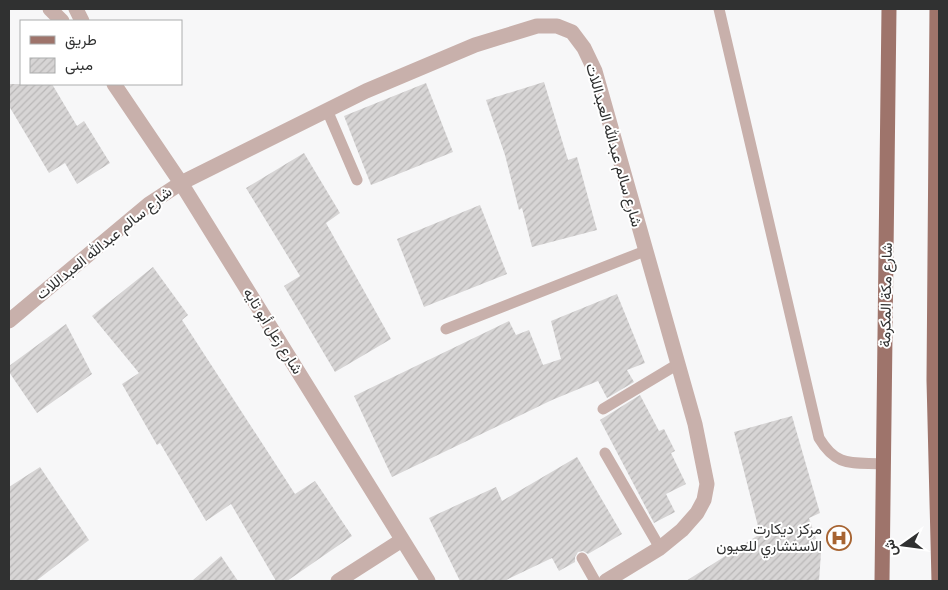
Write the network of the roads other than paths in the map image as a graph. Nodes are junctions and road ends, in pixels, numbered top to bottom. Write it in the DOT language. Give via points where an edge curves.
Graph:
graph roads {
  1 [pos="50,9"];
  2 [pos="719,9"];
  3 [pos="889,9"];
  4 [pos="937,9"];
  5 [pos="61,20"];
  6 [pos="115,85"];
  7 [pos="327,110"];
  8 [pos="938,157"];
  9 [pos="357,180"];
  10 [pos="181,182"];
  11 [pos="937,245"];
  12 [pos="645,251"];
  13 [pos="9,321"];
  14 [pos="446,329"];
  15 [pos="937,357"];
  16 [pos="678,364"];
  17 [pos="937,380"];
  18 [pos="603,409"];
  19 [pos="606,453"];
  20 [pos="884,464"];
  21 [pos="883,523"];
  22 [pos="402,540"];
  23 [pos="660,548"];
  24 [pos="582,558"];
  25 [pos="939,576"];
  26 [pos="338,581"];
  27 [pos="428,581"];
  28 [pos="595,581"];
  29 [pos="606,581"];
  30 [pos="882,581"];
  31 [pos="891,581"];
  1 -- 5 [label="street"];
  2 -- 20 [label="lane" via="819,438 829,454 838,460"];
  3 -- 20 [label="main road, شارع مكة المكرمة"];
  4 -- 8 [label="main road"];
  6 -- 10 [label="street, شارع زعل أبو تايه"];
  7 -- 9 [label="lane"];
  7 -- 10 [label="street, شارع سالم عبدالله العبداللات"];
  7 -- 12 [label="street, شارع سالم عبدالله العبداللات" via="475,45 537,26 557,26 572,32 595,71"];
  8 -- 11 [label="main road"];
  10 -- 13 [label="street, شارع سالم عبدالله العبداللات" via="149,204"];
  10 -- 22 [label="street, شارع زعل أبو تايه"];
  11 -- 15 [label="main road"];
  12 -- 14 [label="lane"];
  12 -- 16 [label="street, شارع سالم عبدالله العبداللات"];
  15 -- 17 [label="main road"];
  16 -- 18 [label="lane"];
  16 -- 23 [label="street, شارع سالم عبدالله العبداللات" via="707,484 704,500 697,512"];
  17 -- 25 [label="main road"];
  19 -- 23 [label="lane"];
  20 -- 21 [label="main road, شارع مكة المكرمة"];
  21 -- 30 [label="main road, شارع مكة المكرمة"];
  21 -- 31 [label="main road"];
  22 -- 26 [label="street"];
  22 -- 27 [label="street, شارع زعل أبو تايه"];
  23 -- 29 [label="street, شارع سالم عبدالله العبداللات"];
  24 -- 28 [label="lane"];
}
